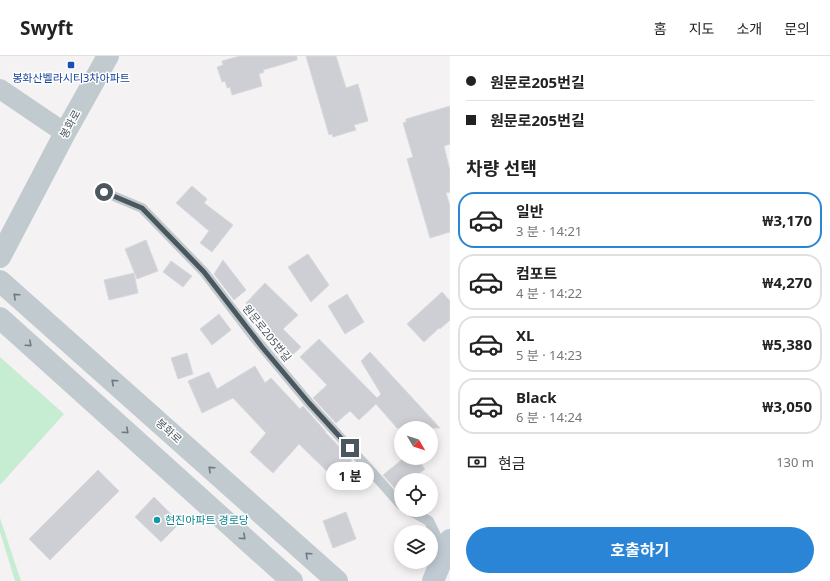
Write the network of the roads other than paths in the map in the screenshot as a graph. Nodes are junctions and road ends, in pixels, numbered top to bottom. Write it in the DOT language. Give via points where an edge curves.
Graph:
graph roads {
  1 [pos="108,56"];
  2 [pos="0,89"];
  3 [pos="65,133"];
  4 [pos="104,192"];
  5 [pos="0,257"];
  6 [pos="0,281"];
  7 [pos="0,318"];
  8 [pos="394,497"];
  9 [pos="422,517"];
  10 [pos="447,546"];
  11 [pos="292,581"];
  12 [pos="337,581"];
  13 [pos="433,581"];
  1 -- 3 [label="street, 봉화로"];
  2 -- 3 [label="street"];
  3 -- 5 [label="street, 봉화로"];
  4 -- 8 [label="lane, 원문로205번길" via="142,208 204,272 309,403"];
  12 -- 6 [label="street, 봉화로, one-way"];
  7 -- 11 [label="street, one-way"];
  9 -- 10 [label="lane" via="429,521"];
  10 -- 13 [label="main road"];
}
